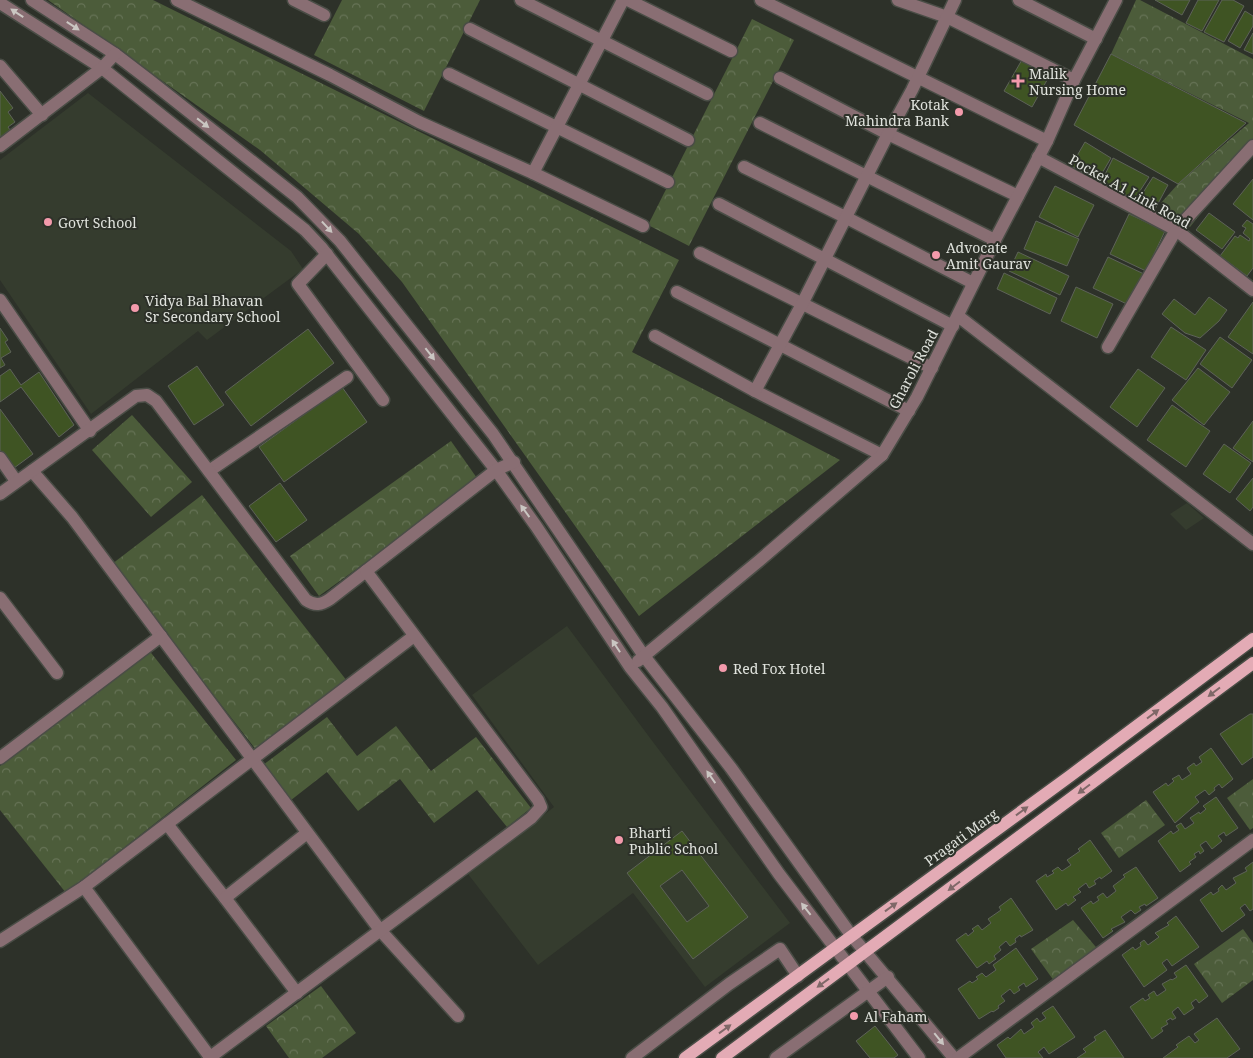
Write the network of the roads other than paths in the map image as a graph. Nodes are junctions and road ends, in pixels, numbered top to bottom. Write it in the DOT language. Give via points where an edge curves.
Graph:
graph roads {
  1 [pos="32,0"];
  2 [pos="177,0"];
  3 [pos="294,0"];
  4 [pos="520,0"];
  5 [pos="623,0"];
  6 [pos="628,0"];
  7 [pos="762,0"];
  8 [pos="898,0"];
  9 [pos="955,0"];
  10 [pos="1019,0"];
  11 [pos="1116,0"];
  12 [pos="0,3"];
  13 [pos="198,4"];
  14 [pos="324,15"];
  15 [pos="947,17"];
  16 [pos="470,29"];
  17 [pos="1096,38"];
  18 [pos="602,41"];
  19 [pos="731,51"];
  20 [pos="115,54"];
  21 [pos="0,66"];
  22 [pos="102,68"];
  23 [pos="449,74"];
  24 [pos="780,78"];
  25 [pos="919,78"];
  26 [pos="1074,80"];
  27 [pos="580,85"];
  28 [pos="707,94"];
  29 [pos="42,115"];
  30 [pos="760,123"];
  31 [pos="558,128"];
  32 [pos="888,134"];
  33 [pos="688,140"];
  34 [pos="1047,140"];
  35 [pos="0,146"];
  36 [pos="1253,146"];
  37 [pos="1038,157"];
  38 [pos="744,166"];
  39 [pos="533,173"];
  40 [pos="867,175"];
  41 [pos="668,182"];
  42 [pos="1018,196"];
  43 [pos="719,204"];
  44 [pos="845,216"];
  45 [pos="643,226"];
  46 [pos="1176,230"];
  47 [pos="995,240"];
  48 [pos="700,253"];
  49 [pos="326,254"];
  50 [pos="824,260"];
  51 [pos="973,283"];
  52 [pos="1253,290"];
  53 [pos="677,292"];
  54 [pos="0,300"];
  55 [pos="802,304"];
  56 [pos="956,321"];
  57 [pos="655,336"];
  58 [pos="780,344"];
  59 [pos="1108,347"];
  60 [pos="932,368"];
  61 [pos="347,377"];
  62 [pos="754,391"];
  63 [pos="383,400"];
  64 [pos="909,411"];
  65 [pos="90,431"];
  66 [pos="882,454"];
  67 [pos="0,458"];
  68 [pos="514,462"];
  69 [pos="32,470"];
  70 [pos="496,470"];
  71 [pos="209,471"];
  72 [pos="16,481"];
  73 [pos="0,494"];
  74 [pos="1253,544"];
  75 [pos="366,571"];
  76 [pos="0,598"];
  77 [pos="161,636"];
  78 [pos="414,636"];
  79 [pos="1253,638"];
  80 [pos="644,656"];
  81 [pos="1253,663"];
  82 [pos="630,667"];
  83 [pos="57,673"];
  84 [pos="0,758"];
  85 [pos="252,759"];
  86 [pos="167,824"];
  87 [pos="307,833"];
  88 [pos="1253,840"];
  89 [pos="84,887"];
  90 [pos="225,898"];
  91 [pos="380,930"];
  92 [pos="851,935"];
  93 [pos="0,941"];
  94 [pos="836,948"];
  95 [pos="865,951"];
  96 [pos="848,965"];
  97 [pos="798,976"];
  98 [pos="888,977"];
  99 [pos="868,990"];
  100 [pos="297,992"];
  101 [pos="458,1016"];
  102 [pos="209,1058"];
  103 [pos="632,1058"];
  104 [pos="685,1058"];
  105 [pos="722,1058"];
  106 [pos="776,1058"];
  107 [pos="919,1058"];
  108 [pos="956,1058"];
  1 -- 20 [label="street, one-way"];
  2 -- 13 [label="street"];
  3 -- 14 [label="street"];
  4 -- 18 [label="street"];
  5 -- 18 [label="street"];
  6 -- 19 [label="street"];
  7 -- 25 [label="street"];
  8 -- 15 [label="street"];
  9 -- 15 [label="street"];
  10 -- 17 [label="street"];
  11 -- 17 [label="street, Gharoli Road"];
  22 -- 12 [label="street, one-way"];
  13 -- 39 [label="street" via="419,122"];
  15 -- 25 [label="street"];
  15 -- 26 [label="street"];
  16 -- 27 [label="street"];
  17 -- 26 [label="street, Gharoli Road"];
  18 -- 27 [label="street"];
  18 -- 28 [label="street"];
  20 -- 22 [label="street"];
  20 -- 68 [label="street, one-way" via="322,221"];
  21 -- 29 [label="street"];
  22 -- 29 [label="street"];
  22 -- 49 [label="street" via="304,230"];
  23 -- 31 [label="street"];
  24 -- 32 [label="street"];
  25 -- 32 [label="street"];
  25 -- 34 [label="street"];
  26 -- 34 [label="street, Gharoli Road"];
  27 -- 31 [label="street"];
  27 -- 33 [label="street"];
  29 -- 35 [label="street"];
  30 -- 40 [label="street"];
  31 -- 39 [label="street"];
  31 -- 41 [label="street"];
  32 -- 40 [label="street"];
  32 -- 42 [label="street"];
  34 -- 37 [label="street, Gharoli Road"];
  36 -- 46 [label="street"];
  37 -- 42 [label="street, Gharoli Road"];
  37 -- 46 [label="street, Pocket A1 Link Road"];
  38 -- 44 [label="street"];
  39 -- 45 [label="street"];
  40 -- 44 [label="street"];
  40 -- 47 [label="street"];
  42 -- 47 [label="street, Gharoli Road"];
  43 -- 50 [label="street"];
  44 -- 50 [label="street"];
  44 -- 51 [label="street"];
  46 -- 52 [label="street, Pocket A1 Link Road"];
  46 -- 59 [label="street"];
  47 -- 51 [label="street, Gharoli Road"];
  48 -- 55 [label="street"];
  49 -- 63 [label="street" via="298,284"];
  49 -- 70 [label="street"];
  50 -- 55 [label="street"];
  50 -- 56 [label="street"];
  51 -- 56 [label="street, Gharoli Road"];
  53 -- 58 [label="street"];
  54 -- 65 [label="street"];
  55 -- 58 [label="street"];
  55 -- 60 [label="street"];
  56 -- 60 [label="street, Gharoli Road"];
  56 -- 74 [label="street"];
  57 -- 62 [label="street"];
  58 -- 62 [label="street"];
  58 -- 64 [label="street"];
  60 -- 64 [label="street, Gharoli Road"];
  61 -- 71 [label="street"];
  62 -- 66 [label="street"];
  64 -- 66 [label="street, Gharoli Road"];
  65 -- 69 [label="street"];
  65 -- 71 [label="street" via="136,396 147,396 156,401"];
  66 -- 80 [label="street, Gharoli Road"];
  67 -- 72 [label="street"];
  68 -- 70 [label="street"];
  68 -- 80 [label="street"];
  69 -- 72 [label="street"];
  69 -- 77 [label="street" via="72,517"];
  70 -- 75 [label="street"];
  82 -- 70 [label="street, one-way"];
  71 -- 75 [label="street" via="312,604 330,599"];
  72 -- 73 [label="street"];
  75 -- 78 [label="street"];
  76 -- 83 [label="street"];
  77 -- 84 [label="street"];
  77 -- 85 [label="street"];
  78 -- 85 [label="street"];
  78 -- 91 [label="street" via="541,807 531,818"];
  92 -- 79 [label="main road, Pragati Marg, one-way"];
  80 -- 82 [label="street, Gharoli Road"];
  80 -- 92 [label="street"];
  81 -- 95 [label="main road, one-way"];
  94 -- 82 [label="street, one-way"];
  85 -- 86 [label="street"];
  85 -- 87 [label="street"];
  86 -- 89 [label="street"];
  86 -- 90 [label="street"];
  87 -- 90 [label="street"];
  87 -- 91 [label="street"];
  88 -- 108 [label="street"];
  89 -- 93 [label="street"];
  89 -- 102 [label="street"];
  90 -- 100 [label="street"];
  91 -- 100 [label="street"];
  91 -- 101 [label="street"];
  92 -- 94 [label="main road, Pragati Marg"];
  92 -- 95 [label="street"];
  94 -- 96 [label="street"];
  94 -- 97 [label="main road, Pragati Marg"];
  95 -- 96 [label="main road"];
  95 -- 98 [label="street"];
  96 -- 99 [label="street"];
  96 -- 105 [label="main road, one-way"];
  97 -- 103 [label="street" via="780,949"];
  104 -- 97 [label="main road, Pragati Marg, one-way"];
  98 -- 99 [label="street"];
  98 -- 108 [label="street, one-way"];
  99 -- 106 [label="street"];
  99 -- 107 [label="street"];
  100 -- 102 [label="street"];
}
